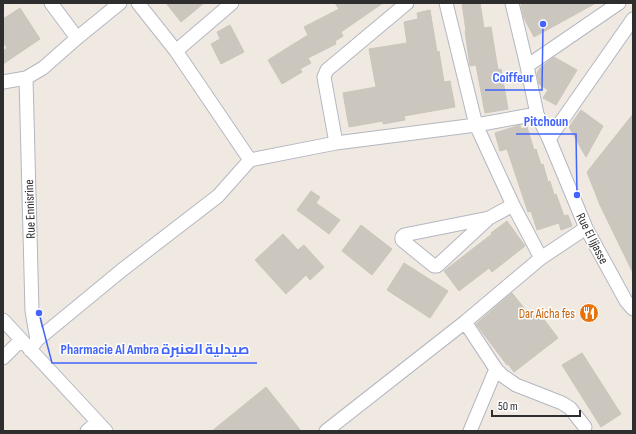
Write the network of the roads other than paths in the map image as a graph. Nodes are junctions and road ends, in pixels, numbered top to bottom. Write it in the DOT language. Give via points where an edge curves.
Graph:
graph roads {
  1 [pos="51,3"];
  2 [pos="120,3"];
  3 [pos="138,3"];
  4 [pos="232,3"];
  5 [pos="407,3"];
  6 [pos="446,3"];
  7 [pos="512,3"];
  8 [pos="613,5"];
  9 [pos="633,19"];
  10 [pos="76,38"];
  11 [pos="176,50"];
  12 [pos="527,66"];
  13 [pos="26,78"];
  14 [pos="3,82"];
  15 [pos="537,114"];
  16 [pos="476,125"];
  17 [pos="549,139"];
  18 [pos="336,143"];
  19 [pos="250,160"];
  20 [pos="513,205"];
  21 [pos="489,218"];
  22 [pos="586,228"];
  23 [pos="541,258"];
  24 [pos="633,309"];
  25 [pos="3,320"];
  26 [pos="466,322"];
  27 [pos="21,340"];
  28 [pos="33,345"];
  29 [pos="3,358"];
  30 [pos="496,369"];
  31 [pos="101,426"];
  32 [pos="586,427"];
  33 [pos="88,431"];
  34 [pos="326,431"];
  35 [pos="470,431"];
  1 -- 10 [label="street"];
  2 -- 10 [label="street"];
  3 -- 11 [label="street"];
  4 -- 11 [label="street"];
  5 -- 18 [label="street" via="327,70 324,77"];
  6 -- 16 [label="street"];
  7 -- 12 [label="street, Rue El Ijjasse"];
  8 -- 12 [label="street"];
  9 -- 17 [label="street"];
  10 -- 13 [label="street" via="43,68"];
  11 -- 19 [label="street"];
  12 -- 15 [label="street, Rue El Ijjasse"];
  13 -- 14 [label="street"];
  13 -- 28 [label="street, Rue Ennisrine"];
  15 -- 16 [label="street"];
  15 -- 17 [label="street, Rue El Ijjasse"];
  16 -- 18 [label="street"];
  16 -- 20 [label="street"];
  17 -- 22 [label="street, Rue El Ijjasse"];
  18 -- 19 [label="street"];
  19 -- 28 [label="street" via="218,196 122,270"];
  20 -- 21 [label="street"];
  20 -- 23 [label="street"];
  21 -- 21 [label="street" via="404,235 402,240 437,266"];
  22 -- 23 [label="street"];
  22 -- 24 [label="street, Rue El Ijjasse" via="626,301"];
  23 -- 26 [label="street"];
  25 -- 27 [label="street"];
  26 -- 30 [label="street"];
  26 -- 34 [label="street"];
  27 -- 28 [label="street"];
  27 -- 29 [label="street"];
  28 -- 31 [label="street"];
  30 -- 32 [label="street" via="516,385 570,408"];
  30 -- 35 [label="street"];
  31 -- 33 [label="street"];
}
